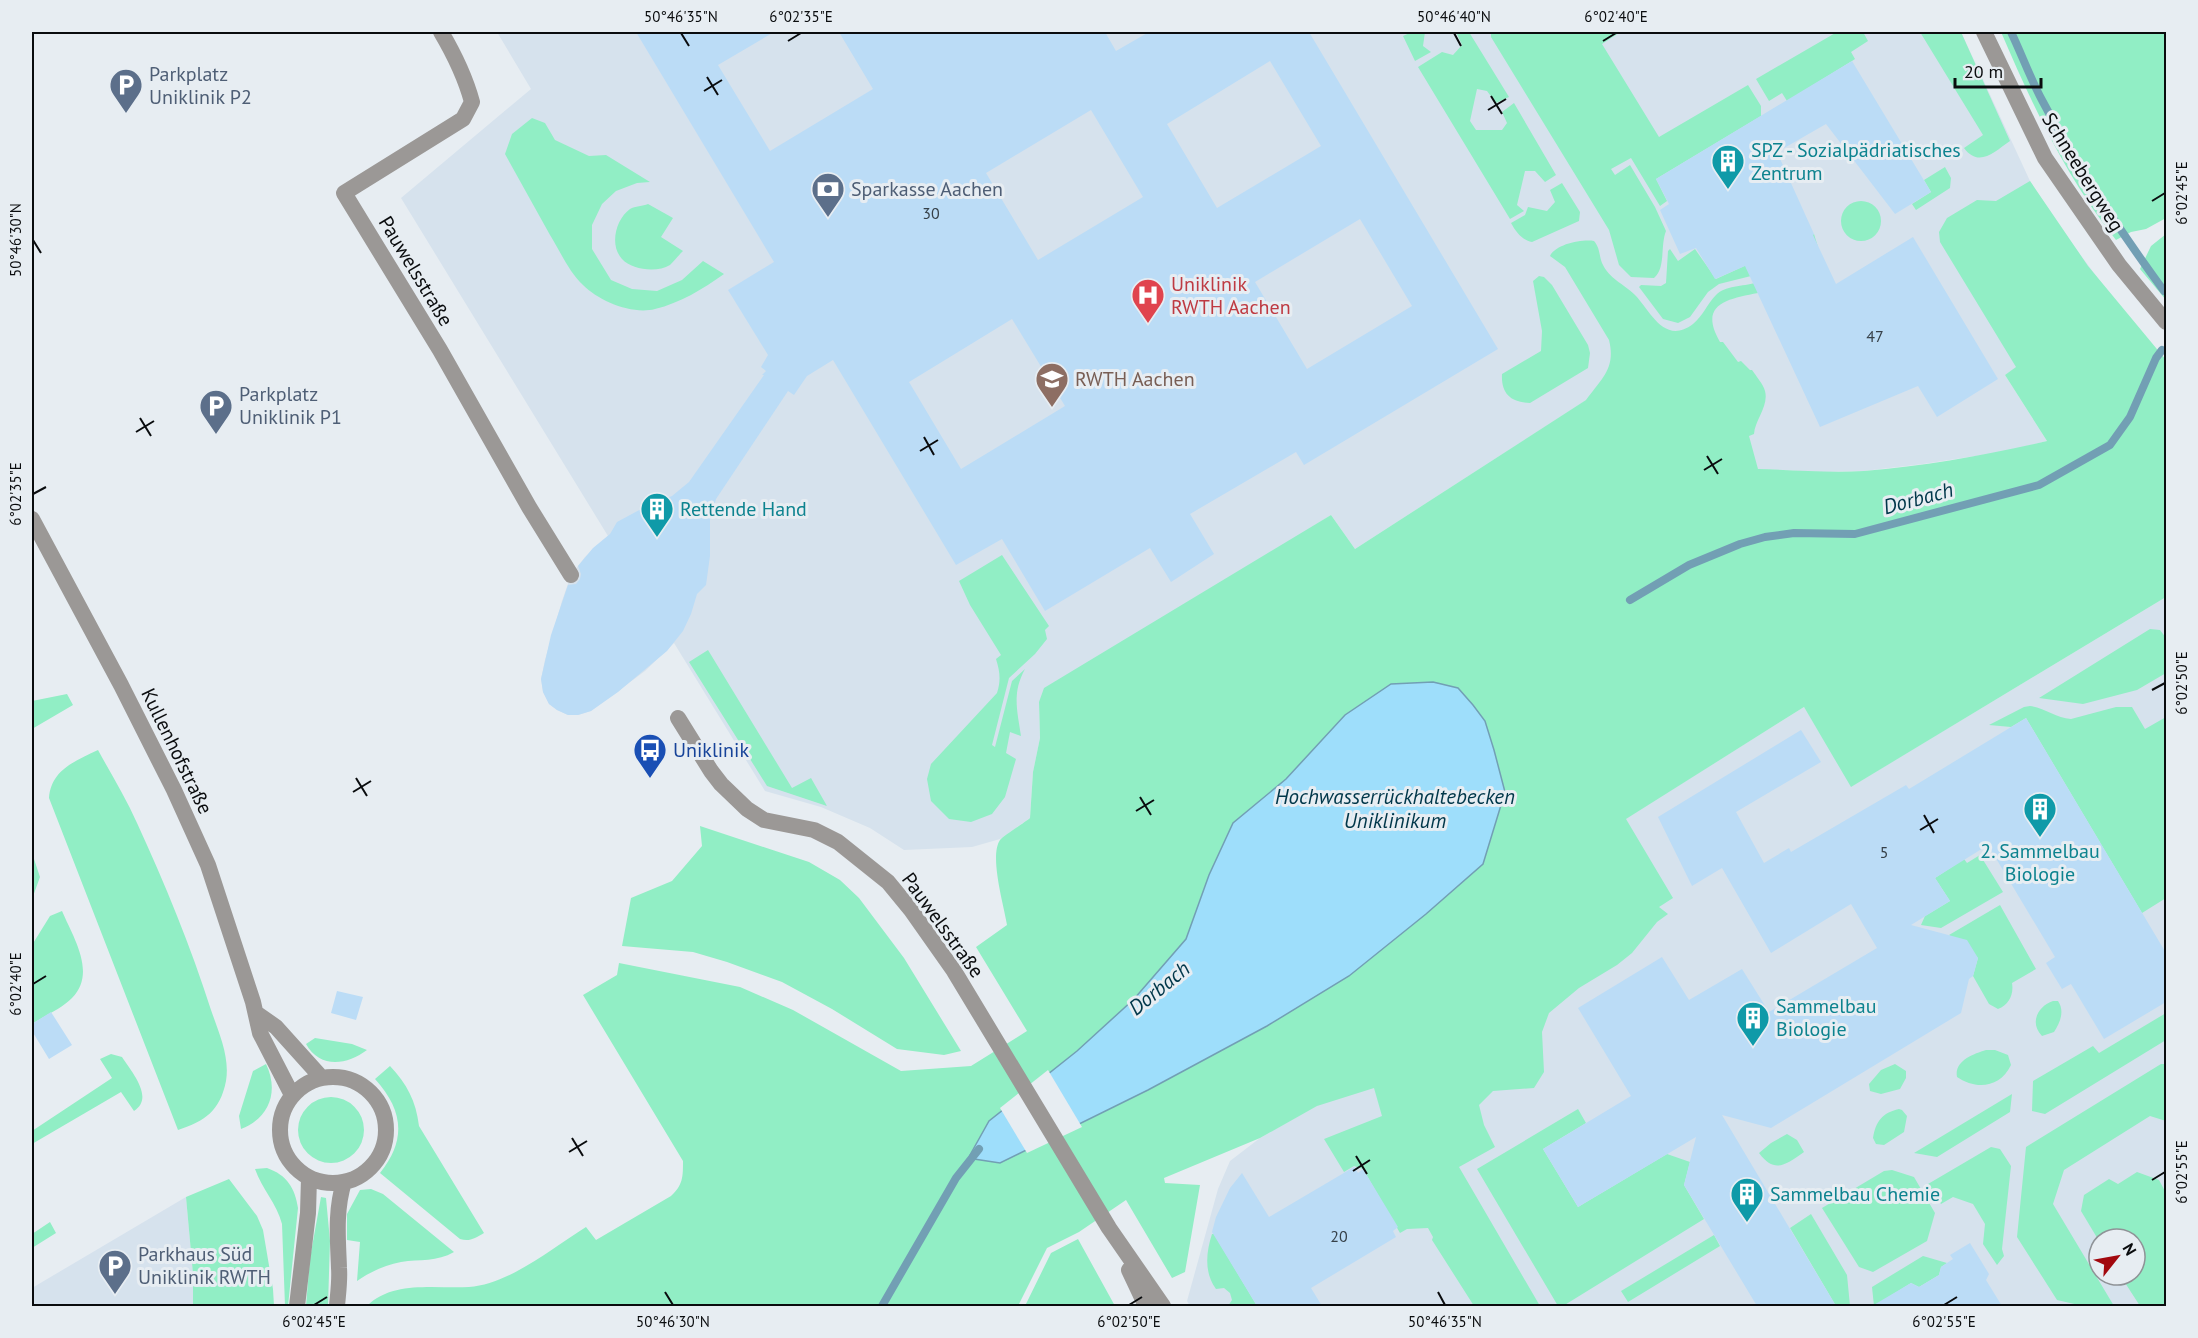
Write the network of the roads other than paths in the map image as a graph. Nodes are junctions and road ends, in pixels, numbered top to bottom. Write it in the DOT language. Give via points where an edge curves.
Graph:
graph roads {
  1 [pos="441,32"];
  2 [pos="1984,32"];
  3 [pos="2166,322"];
  4 [pos="32,519"];
  5 [pos="572,575"];
  6 [pos="678,718"];
  7 [pos="256,1013"];
  8 [pos="321,1077"];
  9 [pos="292,1095"];
  10 [pos="309,1178"];
  11 [pos="344,1182"];
  12 [pos="1108,1225"];
  13 [pos="297,1306"];
  14 [pos="337,1306"];
  15 [pos="1146,1306"];
  16 [pos="1163,1306"];
  1 -- 5 [label="street, Pauwelsstraße" via="466,80 472,102 463,119 344,193"];
  2 -- 3 [label="street, Schneebergweg" via="2045,158 2119,265"];
  4 -- 7 [label="street, Kullenhofstraße" via="122,685 189,822 208,865"];
  6 -- 12 [label="street, Pauwelsstraße" via="711,771 747,809 764,820 814,830 838,842 888,882 954,971"];
  7 -- 8 [label="street" via="276,1027"];
  7 -- 9 [label="street, Kullenhofstraße" via="260,1033"];
  8 -- 9 [label="street"];
  8 -- 11 [label="street" via="344,1077 361,1084 375,1097 383,1113 383,1148 374,1164 360,1176"];
  9 -- 10 [label="street" via="283,1110 280,1140 295,1168"];
  10 -- 11 [label="street" via="326,1183"];
  10 -- 13 [label="street"];
  11 -- 14 [label="street" via="337,1229"];
  12 -- 15 [label="street, Pauwelsstraße"];
  12 -- 16 [label="street, Pauwelsstraße"];
}
